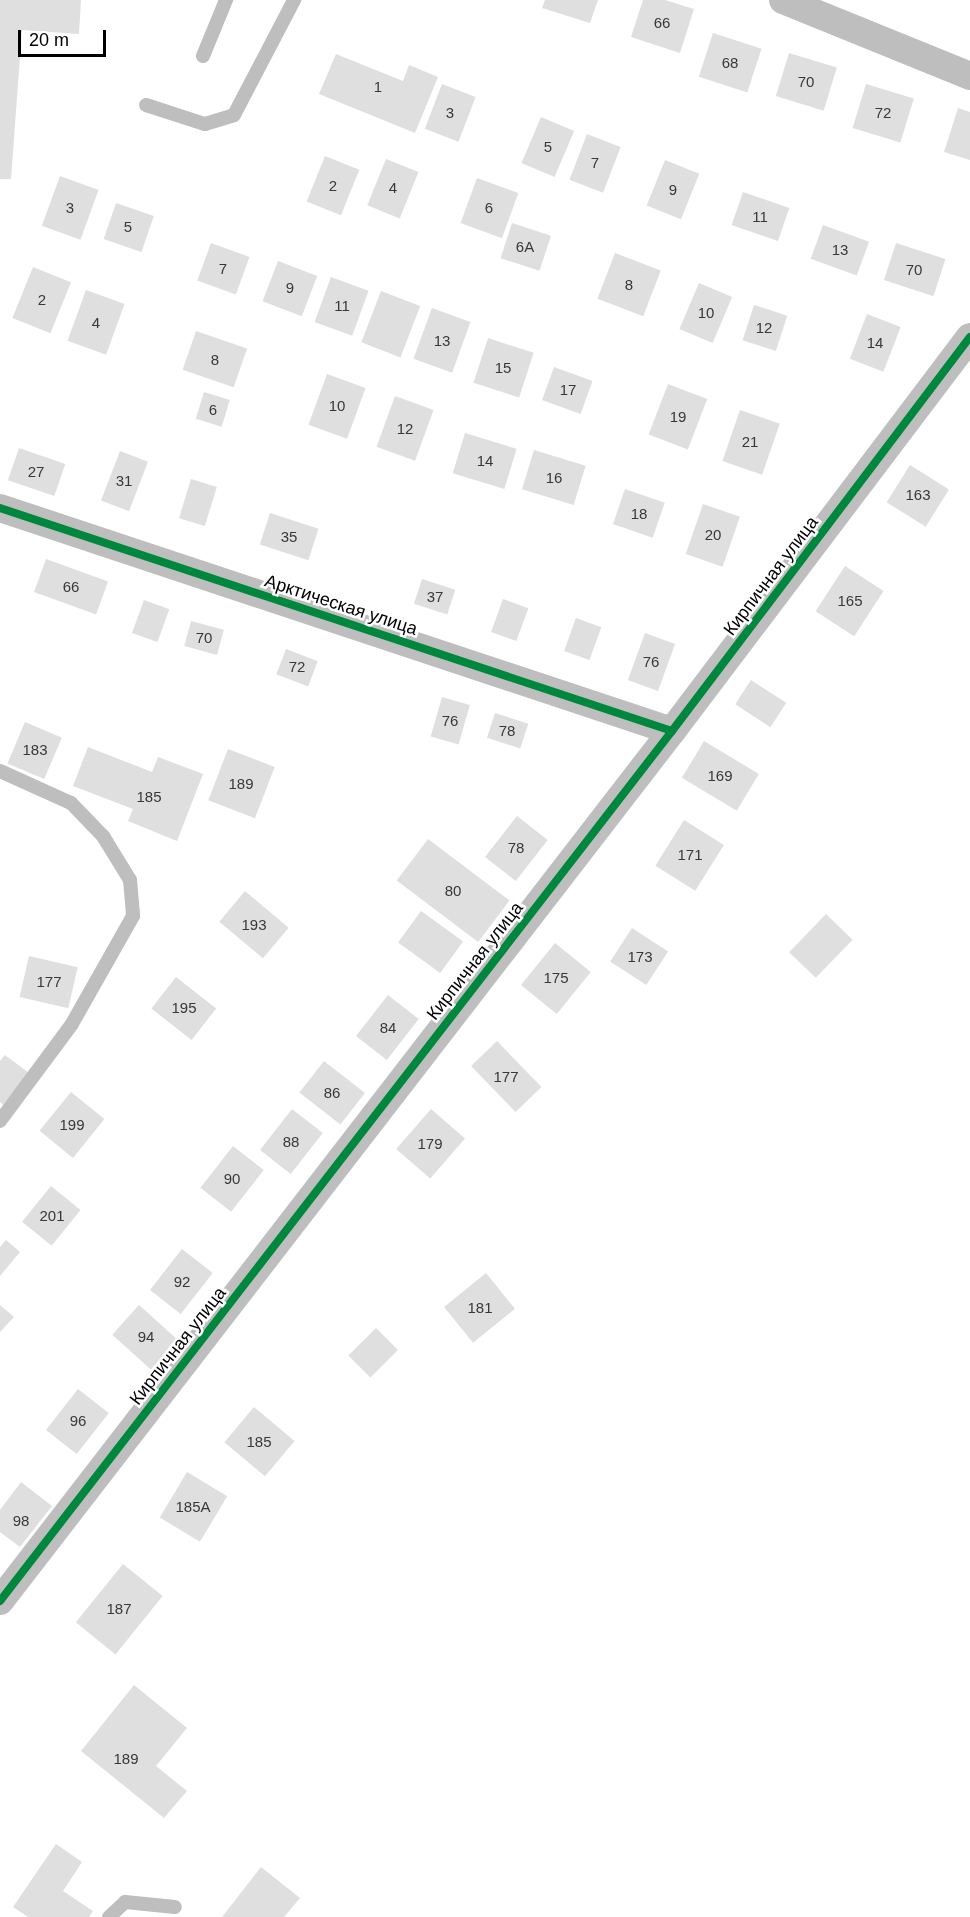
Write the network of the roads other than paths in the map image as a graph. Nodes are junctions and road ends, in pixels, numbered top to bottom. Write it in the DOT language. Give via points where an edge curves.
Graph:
graph roads {
  1 [pos="226,0"];
  2 [pos="294,0"];
  3 [pos="783,0"];
  4 [pos="203,56"];
  5 [pos="970,76"];
  6 [pos="146,105"];
  7 [pos="970,337"];
  8 [pos="0,508"];
  9 [pos="672,731"];
  10 [pos="0,771"];
  11 [pos="0,1121"];
  12 [pos="0,1600"];
  13 [pos="175,1907"];
  14 [pos="109,1917"];
  1 -- 4 [label="lane"];
  2 -- 6 [label="lane" via="234,115 205,124"];
  3 -- 5 [label="street"];
  7 -- 9 [label="street, Кирпичная улица"];
  8 -- 9 [label="street, Арктическая улица"];
  9 -- 12 [label="street, Кирпичная улица"];
  10 -- 11 [label="lane" via="71,802 103,836 130,880 133,916 72,1024"];
  13 -- 14 [label="lane" via="125,1902"];
}
